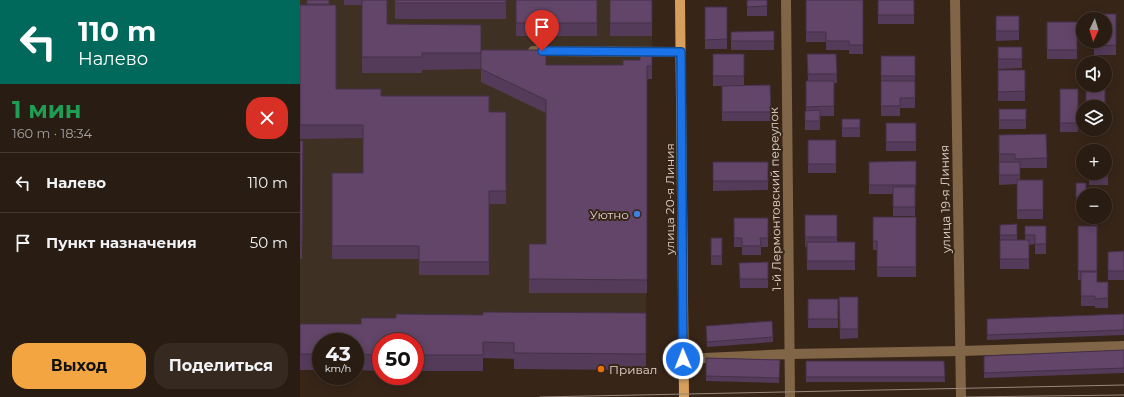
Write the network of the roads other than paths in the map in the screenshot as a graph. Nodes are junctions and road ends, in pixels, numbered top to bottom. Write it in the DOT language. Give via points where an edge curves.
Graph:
graph roads {
  1 [pos="680,0"];
  2 [pos="786,0"];
  3 [pos="955,0"];
  4 [pos="527,51"];
  5 [pos="681,52"];
  6 [pos="1124,346"];
  7 [pos="960,351"];
  8 [pos="789,354"];
  9 [pos="683,359"];
  10 [pos="684,397"];
  11 [pos="790,397"];
  12 [pos="961,397"];
  1 -- 5 [label="main road, улица 20-я Линия"];
  2 -- 8 [label="street, 1-й Лермонтовский переулок"];
  3 -- 7 [label="street, улица 19-я Линия"];
  4 -- 5 [label="street"];
  5 -- 9 [label="main road, улица 20-я Линия"];
  6 -- 7 [label="street"];
  7 -- 8 [label="street"];
  7 -- 12 [label="street, улица 19-я Линия"];
  8 -- 9 [label="street"];
  8 -- 11 [label="street, 1-й Лермонтовский переулок"];
  9 -- 10 [label="main road, улица 20-я Линия"];
}
